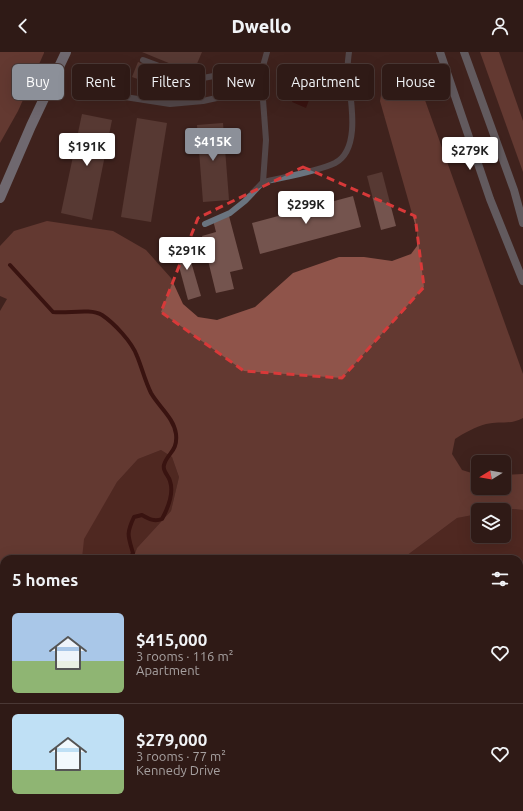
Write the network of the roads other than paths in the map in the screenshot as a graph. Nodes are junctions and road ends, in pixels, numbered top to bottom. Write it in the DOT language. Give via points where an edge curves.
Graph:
graph roads {
  1 [pos="66,52"];
  2 [pos="267,52"];
  3 [pos="349,52"];
  4 [pos="440,52"];
  5 [pos="464,52"];
  6 [pos="143,60"];
  7 [pos="263,64"];
  8 [pos="213,76"];
  9 [pos="130,98"];
  10 [pos="213,99"];
  11 [pos="263,100"];
  12 [pos="263,182"];
  13 [pos="0,198"];
  14 [pos="523,223"];
  15 [pos="205,224"];
  16 [pos="523,281"];
  1 -- 13 [label="main road"];
  2 -- 7 [label="lane"];
  3 -- 12 [label="lane" via="352,133 345,154 336,162 321,168"];
  4 -- 16 [label="main road" via="490,199"];
  5 -- 14 [label="main road" via="514,190"];
  6 -- 8 [label="lane" via="191,78"];
  9 -- 10 [label="lane" via="170,104"];
  11 -- 12 [label="lane" via="266,140"];
  12 -- 15 [label="lane" via="246,201 230,213"];
}
